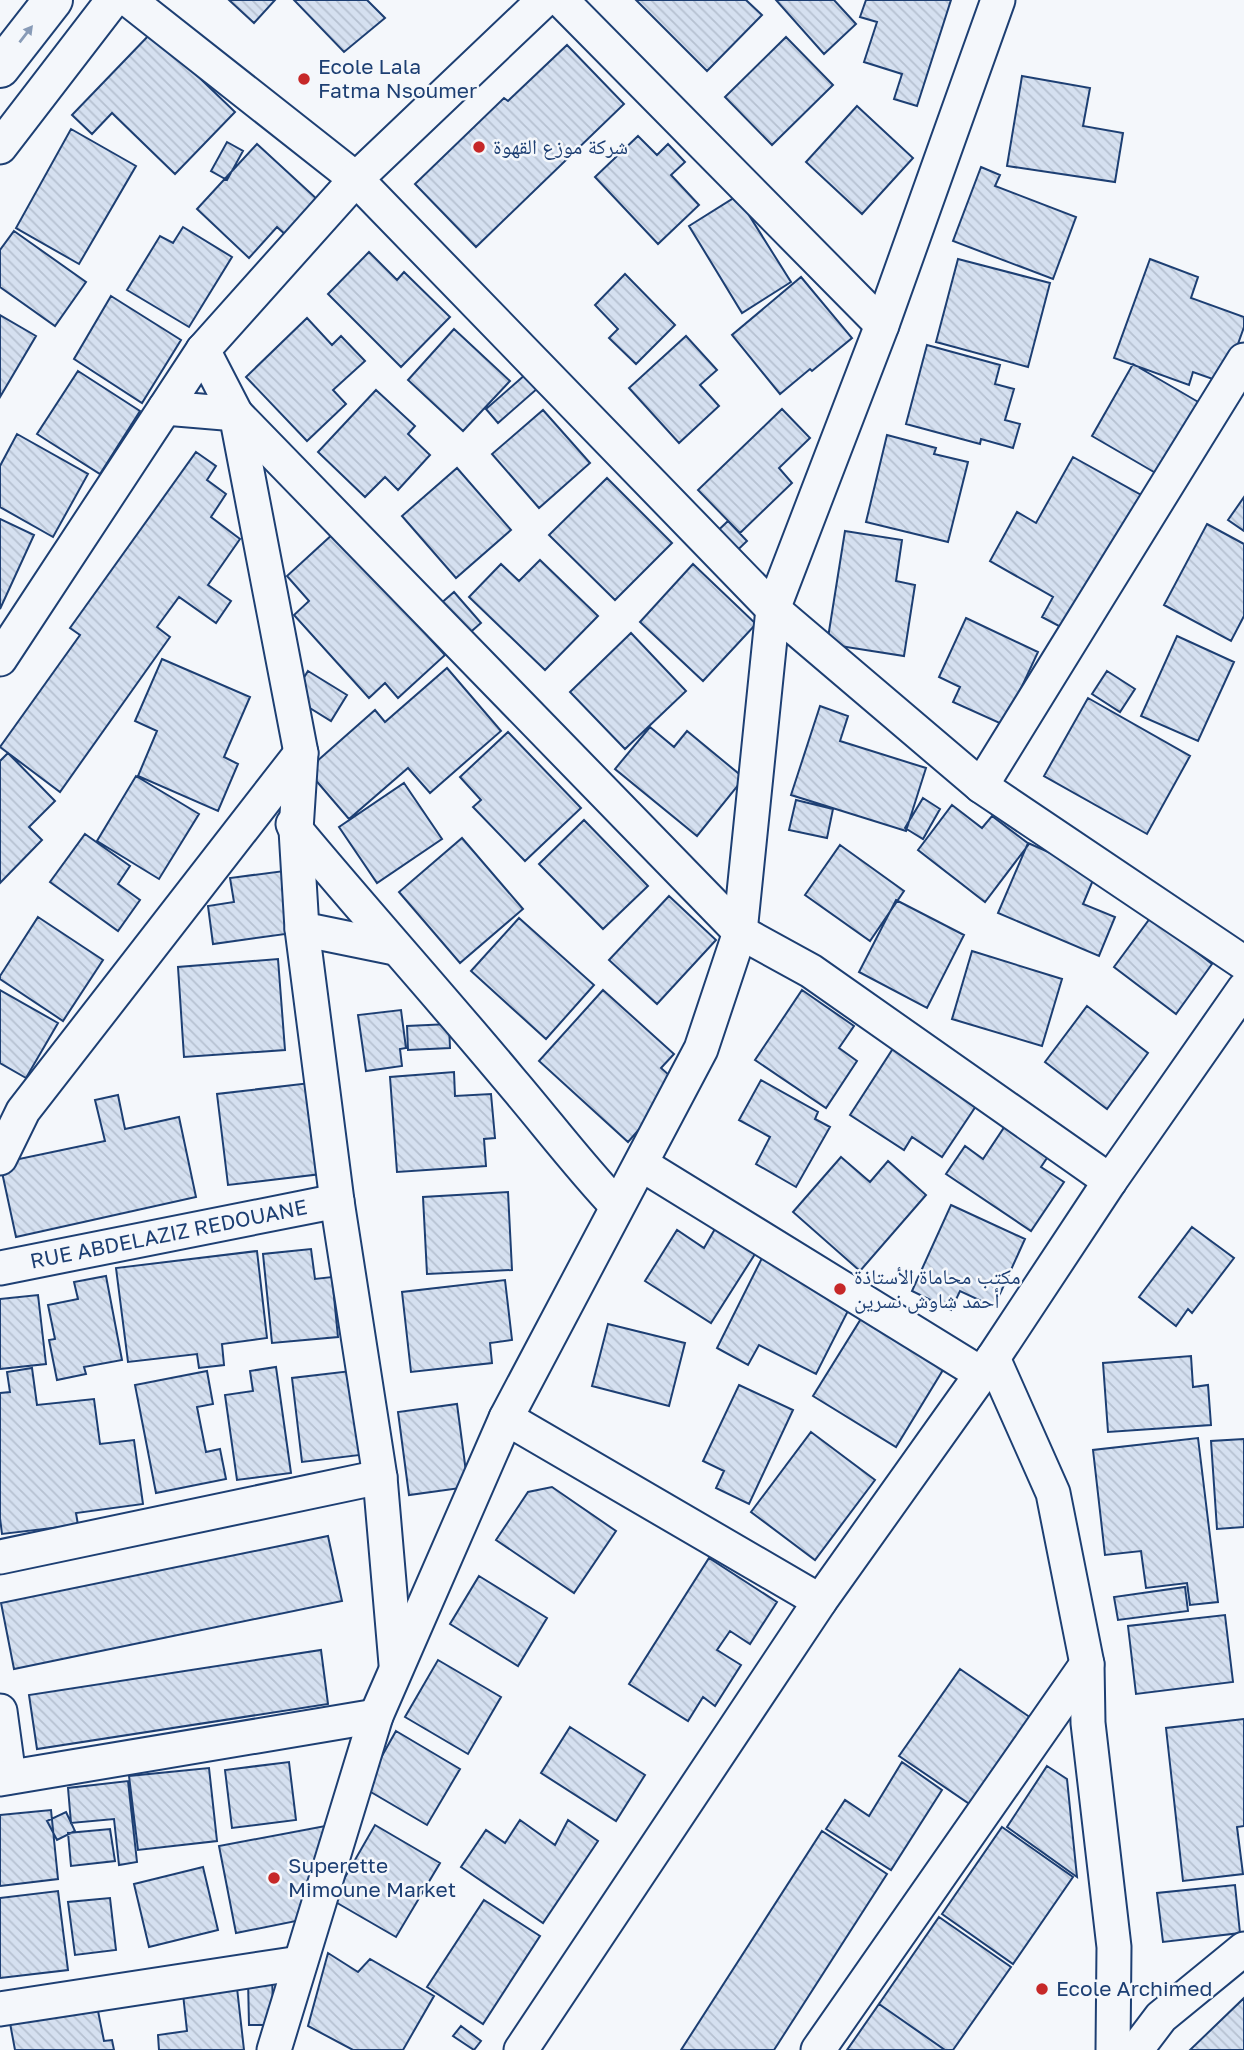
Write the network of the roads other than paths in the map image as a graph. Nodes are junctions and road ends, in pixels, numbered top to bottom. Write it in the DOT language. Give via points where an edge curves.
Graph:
graph roads {
  1 [pos="53,0"];
  2 [pos="113,0"];
  3 [pos="129,0"];
  4 [pos="544,0"];
  5 [pos="561,0"];
  6 [pos="998,0"];
  7 [pos="0,68"];
  8 [pos="0,147"];
  9 [pos="356,179"];
  10 [pos="882,325"];
  11 [pos="203,350"];
  12 [pos="1244,360"];
  13 [pos="165,408"];
  14 [pos="236,414"];
  15 [pos="773,609"];
  16 [pos="0,659"];
  17 [pos="301,753"];
  18 [pos="276,783"];
  19 [pos="981,786"];
  20 [pos="296,830"];
  21 [pos="302,929"];
  22 [pos="740,932"];
  23 [pos="396,948"];
  24 [pos="1244,963"];
  25 [pos="1244,989"];
  26 [pos="0,1158"];
  27 [pos="641,1164"];
  28 [pos="1110,1181"];
  29 [pos="337,1200"];
  30 [pos="617,1206"];
  31 [pos="0,1268"];
  32 [pos="986,1365"];
  33 [pos="506,1418"];
  34 [pos="380,1477"];
  35 [pos="0,1557"];
  36 [pos="820,1601"];
  37 [pos="1087,1664"];
  38 [pos="396,1667"];
  39 [pos="0,1711"];
  40 [pos="376,1716"];
  41 [pos="5,1778"];
  42 [pos="1244,1949"];
  43 [pos="300,1963"];
  44 [pos="0,2009"];
  45 [pos="274,2050"];
  46 [pos="521,2050"];
  47 [pos="818,2050"];
  48 [pos="1113,2050"];
  49 [pos="1136,2050"];
  7 -- 1 [label="main road, one-way"];
  2 -- 8 [label="street"];
  3 -- 9 [label="street"];
  4 -- 9 [label="street"];
  5 -- 10 [label="street"];
  6 -- 10 [label="street"];
  9 -- 11 [label="street"];
  9 -- 15 [label="street"];
  10 -- 15 [label="street"];
  11 -- 13 [label="street"];
  11 -- 14 [label="street"];
  12 -- 19 [label="street"];
  13 -- 14 [label="street"];
  13 -- 16 [label="street"];
  14 -- 17 [label="street"];
  14 -- 22 [label="street"];
  15 -- 19 [label="street"];
  15 -- 22 [label="street"];
  17 -- 18 [label="street"];
  17 -- 20 [label="street"];
  18 -- 20 [label="street"];
  18 -- 26 [label="street" via="23,1111"];
  19 -- 24 [label="street"];
  20 -- 21 [label="street"];
  20 -- 23 [label="street"];
  21 -- 23 [label="street"];
  21 -- 29 [label="street"];
  22 -- 27 [label="street" via="701,1049"];
  22 -- 28 [label="street" via="811,971"];
  23 -- 30 [label="street"];
  25 -- 28 [label="street"];
  27 -- 30 [label="street"];
  27 -- 32 [label="street"];
  28 -- 32 [label="street"];
  29 -- 31 [label="street, RUE ABDELAZIZ REDOUANE"];
  29 -- 34 [label="street"];
  30 -- 33 [label="street"];
  32 -- 36 [label="street"];
  32 -- 37 [label="street" via="1053,1493"];
  33 -- 36 [label="street"];
  33 -- 38 [label="street"];
  34 -- 35 [label="street"];
  34 -- 38 [label="street"];
  36 -- 46 [label="street"];
  37 -- 47 [label="street"];
  37 -- 48 [label="street" via="1088,1723 1114,1947"];
  38 -- 40 [label="street"];
  39 -- 41 [label="street"];
  40 -- 41 [label="street"];
  40 -- 43 [label="street"];
  42 -- 49 [label="street" via="1161,2017"];
  43 -- 44 [label="street"];
  43 -- 45 [label="street"];
}
